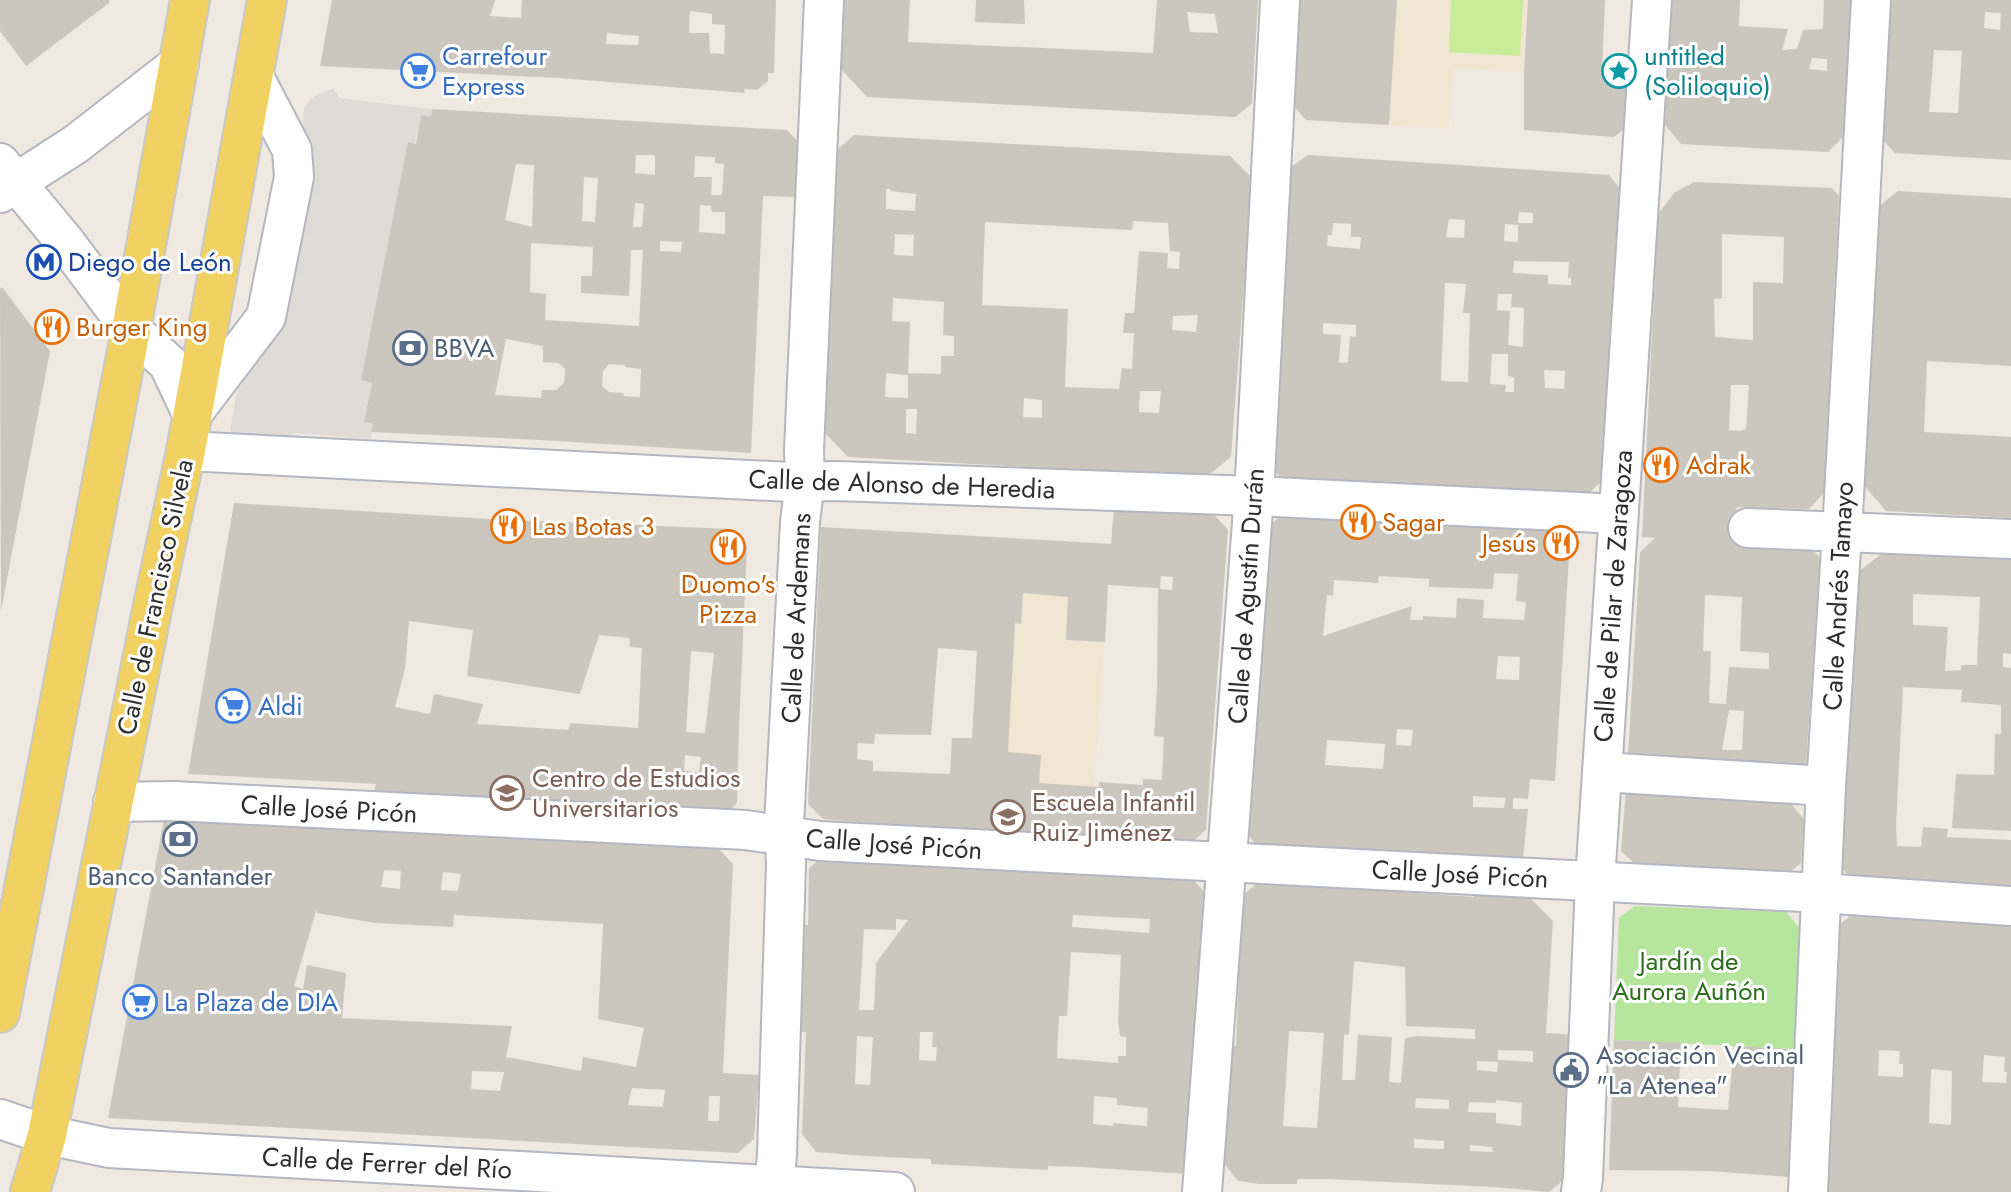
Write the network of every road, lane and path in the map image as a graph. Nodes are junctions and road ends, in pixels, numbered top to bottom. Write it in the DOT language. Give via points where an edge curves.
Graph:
graph roads {
  1 [pos="190,0"];
  2 [pos="267,0"];
  3 [pos="824,0"];
  4 [pos="1280,0"];
  5 [pos="1652,0"];
  6 [pos="1871,0"];
  7 [pos="179,64"];
  8 [pos="254,77"];
  9 [pos="5,179"];
  10 [pos="131,330"];
  11 [pos="192,414"];
  12 [pos="186,451"];
  13 [pos="805,481"];
  14 [pos="1254,496"];
  15 [pos="1618,514"];
  16 [pos="1748,528"];
  17 [pos="1842,533"];
  18 [pos="2011,539"];
  19 [pos="1602,772"];
  20 [pos="1826,786"];
  21 [pos="113,802"];
  22 [pos="786,836"];
  23 [pos="1227,863"];
  24 [pos="1595,881"];
  25 [pos="1820,893"];
  26 [pos="2011,906"];
  27 [pos="0,1013"];
  28 [pos="0,1119"];
  29 [pos="47,1135"];
  30 [pos="772,1189"];
  31 [pos="30,1192"];
  32 [pos="895,1192"];
  33 [pos="1202,1192"];
  34 [pos="1581,1192"];
  35 [pos="1808,1192"];
  1 -- 7 [label="main road"];
  2 -- 8 [label="main road, Calle de Francisco Silvela"];
  3 -- 13 [label="street, Calle de Ardemans"];
  4 -- 14 [label="street, Calle de Agustín Durán"];
  5 -- 15 [label="street, Calle de Pilar de Zaragoza"];
  6 -- 17 [label="street, Calle Andrés Tamayo"];
  7 -- 9 [label="street" via="76,144"];
  7 -- 10 [label="main road"];
  8 -- 11 [label="main road, Calle de Francisco Silvela"];
  8 -- 11 [label="street" via="292,150 294,177 266,317"];
  9 -- 10 [label="street" via="66,243"];
  10 -- 11 [label="street" via="168,363"];
  10 -- 27 [label="main road"];
  11 -- 12 [label="main road, Calle de Francisco Silvela"];
  12 -- 13 [label="street, Calle de Alonso de Heredia"];
  12 -- 21 [label="main road, Calle de Francisco Silvela"];
  13 -- 14 [label="street, Calle de Alonso de Heredia"];
  13 -- 22 [label="street, Calle de Ardemans"];
  14 -- 15 [label="street, Calle de Alonso de Heredia"];
  14 -- 23 [label="street, Calle de Agustín Durán"];
  15 -- 19 [label="street, Calle de Pilar de Zaragoza"];
  16 -- 17 [label="street"];
  17 -- 18 [label="street"];
  17 -- 20 [label="street, Calle Andrés Tamayo"];
  19 -- 20 [label="street"];
  19 -- 24 [label="street, Calle de Pilar de Zaragoza"];
  20 -- 25 [label="street, Calle Andrés Tamayo"];
  21 -- 22 [label="street, Calle José Picón" via="300,807 746,830"];
  21 -- 29 [label="main road, Calle de Francisco Silvela"];
  22 -- 23 [label="street, Calle José Picón"];
  22 -- 30 [label="street, Calle de Ardemans" via="777,1154"];
  23 -- 24 [label="street, Calle José Picón"];
  23 -- 33 [label="street, Calle de Agustín Durán"];
  24 -- 25 [label="street, Calle José Picón"];
  24 -- 34 [label="street, Calle de Pilar de Zaragoza"];
  25 -- 26 [label="street, Calle José Picón"];
  25 -- 35 [label="street, Calle Andrés Tamayo"];
  28 -- 29 [label="street, Calle de Ferrer del Río"];
  29 -- 30 [label="street, Calle de Ferrer del Río" via="109,1148"];
  29 -- 31 [label="main road, Calle de Francisco Silvela"];
  30 -- 32 [label="street, Calle de Ferrer del Río"];
}
